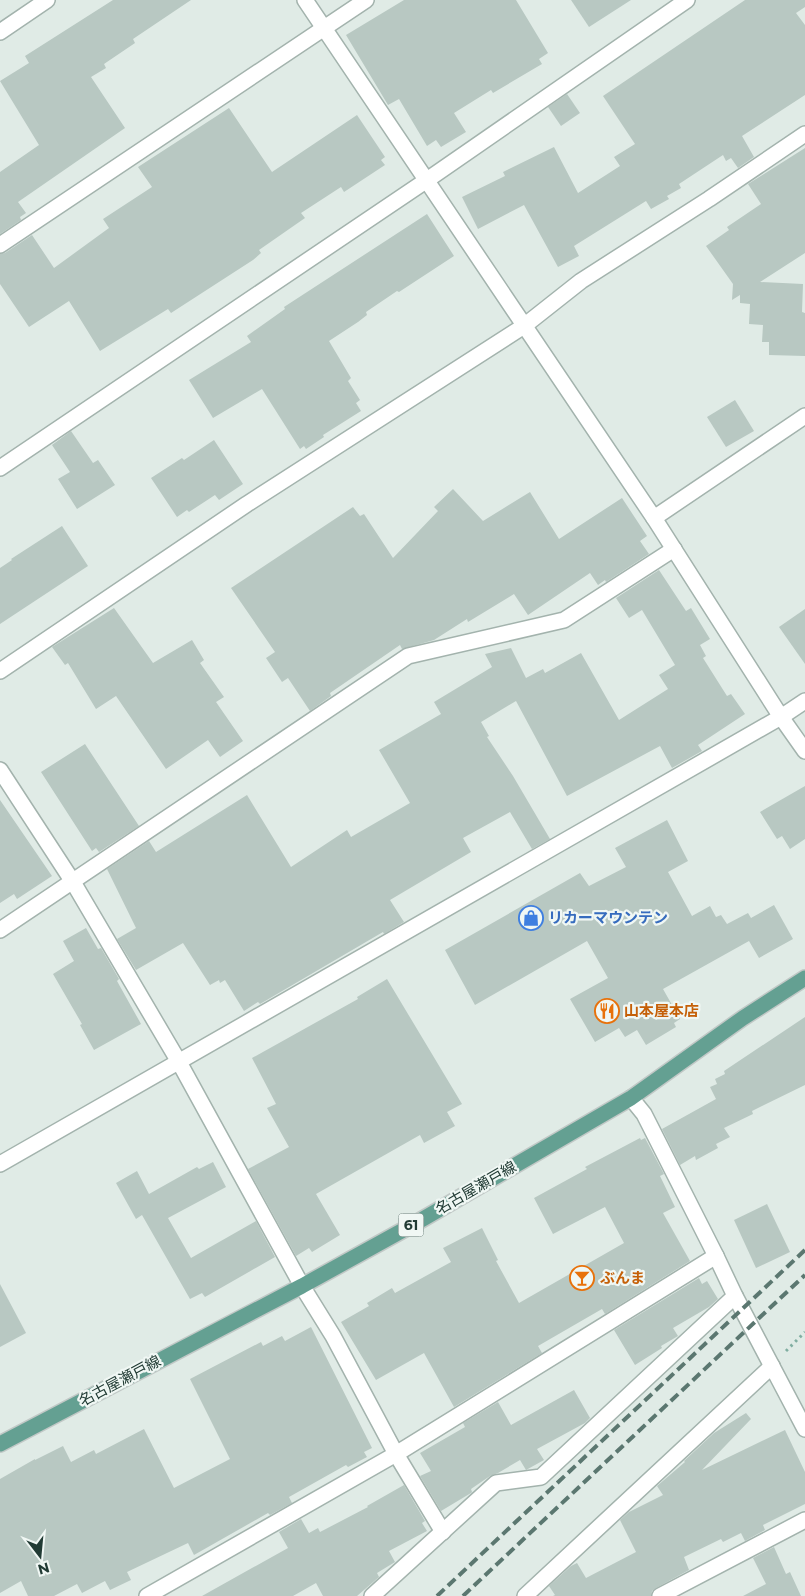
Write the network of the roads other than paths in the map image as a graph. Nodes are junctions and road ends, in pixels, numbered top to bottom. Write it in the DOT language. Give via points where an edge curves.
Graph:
graph roads {
  1 [pos="47,0"];
  2 [pos="305,0"];
  3 [pos="366,0"];
  4 [pos="687,0"];
  5 [pos="324,29"];
  6 [pos="0,32"];
  7 [pos="805,134"];
  8 [pos="427,180"];
  9 [pos="0,245"];
  10 [pos="524,326"];
  11 [pos="805,416"];
  12 [pos="0,468"];
  13 [pos="654,518"];
  14 [pos="674,549"];
  15 [pos="0,671"];
  16 [pos="805,701"];
  17 [pos="781,717"];
  18 [pos="805,752"];
  19 [pos="0,770"];
  20 [pos="73,882"];
  21 [pos="0,930"];
  22 [pos="805,978"];
  23 [pos="179,1062"];
  24 [pos="631,1098"];
  25 [pos="0,1164"];
  26 [pos="716,1256"];
  27 [pos="302,1286"];
  28 [pos="735,1296"];
  29 [pos="772,1366"];
  30 [pos="805,1429"];
  31 [pos="0,1444"];
  32 [pos="396,1454"];
  33 [pos="805,1520"];
  34 [pos="443,1532"];
  35 [pos="147,1596"];
  36 [pos="372,1596"];
  37 [pos="526,1596"];
  38 [pos="660,1596"];
  1 -- 6 [label="street"];
  2 -- 5 [label="street"];
  3 -- 5 [label="street"];
  4 -- 8 [label="street"];
  5 -- 8 [label="street"];
  5 -- 9 [label="street"];
  7 -- 10 [label="street" via="581,281"];
  8 -- 10 [label="street"];
  8 -- 12 [label="street"];
  10 -- 13 [label="street"];
  10 -- 15 [label="street" via="247,504"];
  11 -- 13 [label="street"];
  13 -- 14 [label="street"];
  14 -- 17 [label="street"];
  14 -- 20 [label="street" via="564,620 408,656"];
  16 -- 17 [label="street"];
  17 -- 18 [label="street"];
  17 -- 23 [label="street"];
  19 -- 20 [label="street"];
  20 -- 21 [label="street"];
  20 -- 23 [label="street"];
  22 -- 24 [label="main road, 名古屋瀬戸線 / 61"];
  23 -- 25 [label="street"];
  23 -- 27 [label="street"];
  24 -- 26 [label="street" via="644,1114"];
  24 -- 27 [label="main road, 名古屋瀬戸線 / 61"];
  26 -- 28 [label="street"];
  26 -- 32 [label="street"];
  27 -- 31 [label="main road, 名古屋瀬戸線 / 61"];
  27 -- 32 [label="street" via="333,1336"];
  28 -- 29 [label="street"];
  28 -- 34 [label="street" via="541,1477 496,1483"];
  29 -- 30 [label="street"];
  29 -- 37 [label="street"];
  32 -- 34 [label="street"];
  32 -- 35 [label="street"];
  33 -- 38 [label="street"];
  34 -- 36 [label="street"];
}
